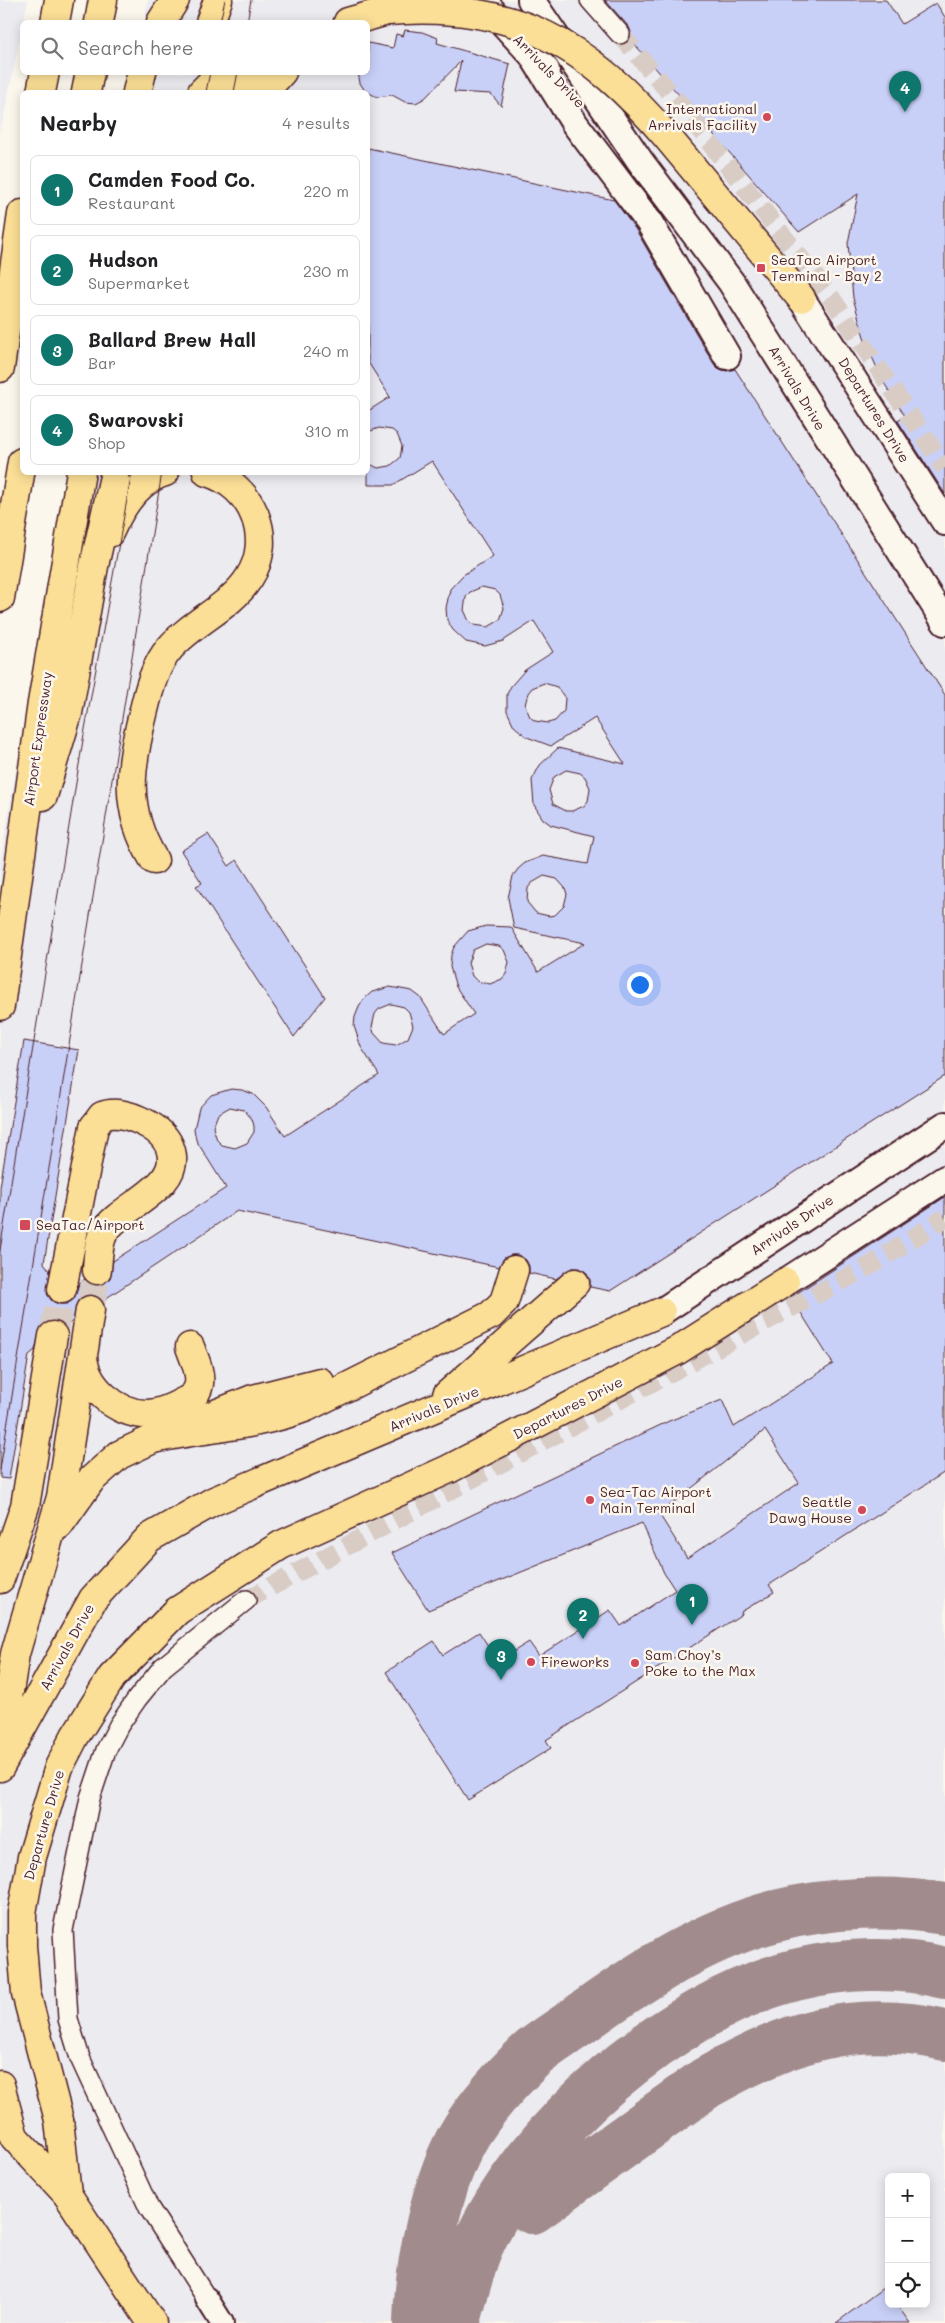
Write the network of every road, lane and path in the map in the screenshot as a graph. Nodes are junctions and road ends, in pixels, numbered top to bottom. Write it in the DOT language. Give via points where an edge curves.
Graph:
graph roads {
  1 [pos="59,0"];
  2 [pos="103,0"];
  3 [pos="175,0"];
  4 [pos="218,0"];
  5 [pos="482,0"];
  6 [pos="531,0"];
  7 [pos="590,0"];
  8 [pos="375,17"];
  9 [pos="54,20"];
  10 [pos="99,20"];
  11 [pos="162,20"];
  12 [pos="211,20"];
  13 [pos="359,20"];
  14 [pos="620,34"];
  15 [pos="534,58"];
  16 [pos="44,75"];
  17 [pos="89,75"];
  18 [pos="194,75"];
  19 [pos="219,75"];
  20 [pos="250,75"];
  21 [pos="279,75"];
  22 [pos="41,90"];
  23 [pos="86,90"];
  24 [pos="190,90"];
  25 [pos="204,90"];
  26 [pos="232,90"];
  27 [pos="266,90"];
  28 [pos="640,160"];
  29 [pos="20,228"];
  30 [pos="802,298"];
  31 [pos="727,356"];
  32 [pos="0,368"];
  33 [pos="20,474"];
  34 [pos="80,475"];
  35 [pos="114,475"];
  36 [pos="158,475"];
  37 [pos="215,475"];
  38 [pos="945,522"];
  39 [pos="94,566"];
  40 [pos="0,598"];
  41 [pos="945,622"];
  42 [pos="154,860"];
  43 [pos="19,876"];
  44 [pos="0,1006"];
  45 [pos="945,1125"];
  46 [pos="945,1179"];
  47 [pos="96,1270"];
  48 [pos="514,1270"];
  49 [pos="785,1282"];
  50 [pos="575,1283"];
  51 [pos="62,1289"];
  52 [pos="90,1310"];
  53 [pos="661,1312"];
  54 [pos="53,1336"];
  55 [pos="190,1347"];
  56 [pos="83,1355"];
  57 [pos="320,1382"];
  58 [pos="427,1412"];
  59 [pos="153,1439"];
  60 [pos="49,1539"];
  61 [pos="0,1579"];
  62 [pos="246,1600"];
  63 [pos="177,1611"];
  64 [pos="0,1748"];
  65 [pos="0,1767"];
  66 [pos="0,2085"];
  67 [pos="67,2194"];
  68 [pos="207,2299"];
  69 [pos="152,2323"];
  70 [pos="222,2323"];
  1 -- 9 [label="main road"];
  2 -- 10 [label="main road"];
  3 -- 11 [label="main road"];
  4 -- 12 [label="main road"];
  5 -- 15 [label="main road, Arrivals Drive"];
  6 -- 28 [label="main road, Arrivals Drive"];
  7 -- 14 [label="street"];
  8 -- 13 [label="main road"];
  8 -- 30 [label="main road, bridge" via="432,6 459,7 482,10 549,34 621,86"];
  15 -- 28 [label="main road, Arrivals Drive"];
  15 -- 31 [label="main road" via="575,124 649,222"];
  16 -- 22 [label="main road"];
  17 -- 23 [label="main road"];
  18 -- 24 [label="main road"];
  19 -- 25 [label="main road"];
  20 -- 26 [label="main road"];
  21 -- 27 [label="main road"];
  28 -- 41 [label="main road, Arrivals Drive" via="706,246 752,315"];
  29 -- 32 [label="main road"];
  30 -- 38 [label="main road, Departures Drive"];
  33 -- 40 [label="main road"];
  34 -- 43 [label="main road, Airport Expressway" via="42,703"];
  35 -- 39 [label="main road"];
  36 -- 39 [label="main road" via="148,479 131,496 114,522"];
  37 -- 42 [label="main road" via="225,479 247,499 260,531 260,546 257,561 243,588 180,637 161,661 149,690 134,748 131,780 133,810 142,840"];
  39 -- 43 [label="main road" via="68,713"];
  43 -- 44 [label="main road, Airport Expressway"];
  45 -- 53 [label="main road, Arrivals Drive"];
  46 -- 49 [label="main road, Departures Drive"];
  47 -- 51 [label="main road" via="104,1232 163,1182 171,1170 172,1155 168,1141 161,1134 136,1119 114,1114 102,1116 94,1127"];
  48 -- 59 [label="main road" via="504,1302 492,1315 307,1408 262,1421"];
  49 -- 63 [label="main road, Departures Drive" via="678,1350 450,1469 281,1545"];
  50 -- 58 [label="main road"];
  52 -- 56 [label="main road"];
  53 -- 58 [label="main road, Arrivals Drive"];
  54 -- 61 [label="main road" via="25,1506"];
  55 -- 56 [label="main road" via="199,1377 195,1393 166,1411 146,1414 127,1411 100,1393 86,1373"];
  56 -- 60 [label="main road" via="61,1497"];
  57 -- 59 [label="main road" via="253,1399"];
  58 -- 65 [label="main road, Arrivals Drive" via="214,1501 149,1538 94,1598"];
  59 -- 60 [label="main road" via="103,1467"];
  60 -- 64 [label="main road" via="15,1654"];
  62 -- 68 [label="street" via="163,1667 119,1725 106,1750 90,1798 64,1930 68,2019 80,2058 149,2208"];
  63 -- 67 [label="main road, Departure Drive" via="112,1677 75,1736 59,1767 32,1857 22,1913 26,1993 59,2120"];
  66 -- 67 [label="main road" via="14,2137"];
  67 -- 69 [label="main road"];
  68 -- 70 [label="street"];
}
